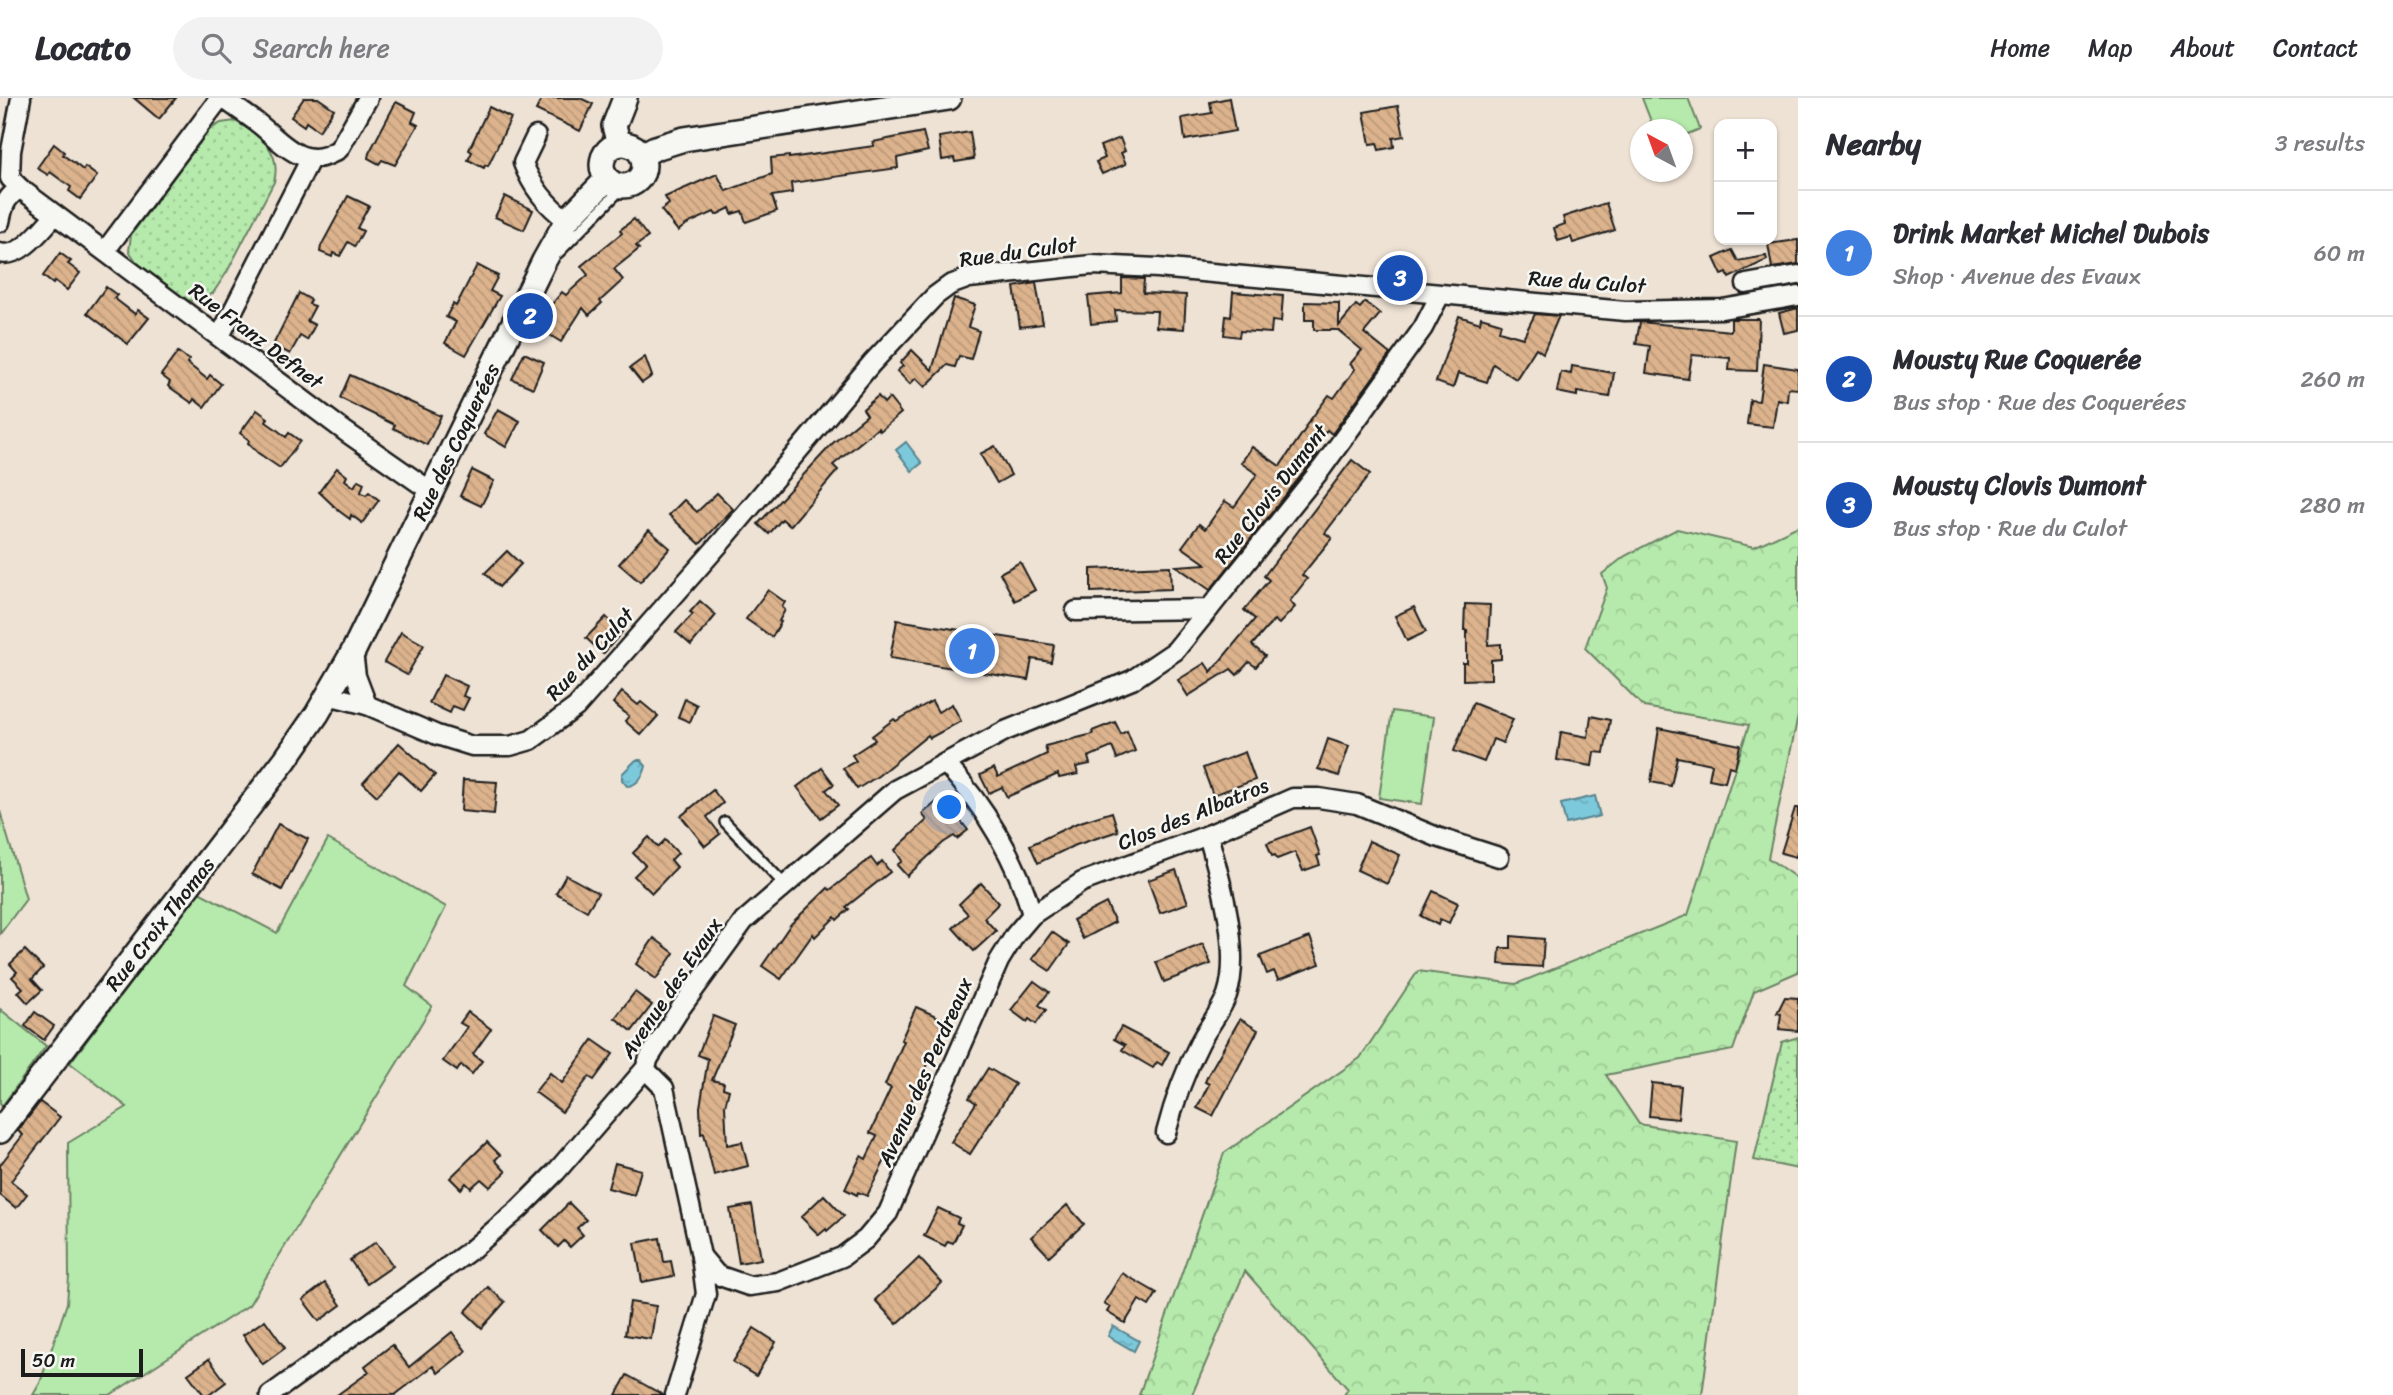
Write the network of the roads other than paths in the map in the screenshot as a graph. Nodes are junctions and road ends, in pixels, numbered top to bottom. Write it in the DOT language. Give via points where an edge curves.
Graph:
graph roads {
  1 [pos="21,98"];
  2 [pos="222,98"];
  3 [pos="368,98"];
  4 [pos="625,98"];
  5 [pos="948,98"];
  6 [pos="536,136"];
  7 [pos="619,144"];
  8 [pos="642,155"];
  9 [pos="311,158"];
  10 [pos="616,183"];
  11 [pos="21,189"];
  12 [pos="55,215"];
  13 [pos="567,220"];
  14 [pos="0,222"];
  15 [pos="105,251"];
  16 [pos="0,253"];
  17 [pos="544,261"];
  18 [pos="1798,275"];
  19 [pos="1746,284"];
  20 [pos="1440,295"];
  21 [pos="1798,296"];
  22 [pos="220,336"];
  23 [pos="432,492"];
  24 [pos="1209,608"];
  25 [pos="1076,611"];
  26 [pos="353,652"];
  27 [pos="328,696"];
  28 [pos="367,705"];
  29 [pos="945,763"];
  30 [pos="725,822"];
  31 [pos="1208,835"];
  32 [pos="1499,857"];
  33 [pos="785,885"];
  34 [pos="1032,915"];
  35 [pos="645,1069"];
  36 [pos="0,1130"];
  37 [pos="1166,1133"];
  38 [pos="701,1256"];
  39 [pos="270,1395"];
  40 [pos="674,1395"];
  1 -- 11 [label="street" via="10,177"];
  2 -- 9 [label="street" via="286,148"];
  2 -- 15 [label="street"];
  3 -- 9 [label="street" via="345,142 333,153"];
  4 -- 7 [label="street" via="614,126"];
  5 -- 8 [label="street" via="684,139"];
  6 -- 13 [label="street" via="523,163 531,182"];
  7 -- 8 [label="street" via="632,145"];
  7 -- 10 [label="street" via="609,149 602,169"];
  8 -- 10 [label="street" via="644,172 633,184"];
  9 -- 22 [label="street"];
  10 -- 13 [label="street, Rue des Coquerées"];
  10 -- 17 [label="lane" via="558,252"];
  11 -- 12 [label="street, Rue Franz Defnet"];
  11 -- 14 [label="street" via="6,201"];
  12 -- 15 [label="street, Rue Franz Defnet"];
  12 -- 16 [label="street" via="19,250"];
  13 -- 17 [label="street, Rue des Coquerées"];
  15 -- 22 [label="street, Rue Franz Defnet"];
  17 -- 23 [label="street, Rue des Coquerées"];
  18 -- 19 [label="street"];
  20 -- 21 [label="street, Rue du Culot" via="1625,311 1722,309"];
  20 -- 24 [label="street, Rue Clovis Dumont" via="1423,328 1322,468"];
  20 -- 28 [label="street, Rue du Culot" via="1092,265 989,275 950,285 872,363 707,559 576,707 553,726 510,746 472,746"];
  22 -- 23 [label="street, Rue Franz Defnet"];
  23 -- 26 [label="street, Rue des Coquerées"];
  24 -- 25 [label="street"];
  24 -- 29 [label="street, Avenue des Evaux" via="1175,651 1132,680 1005,731"];
  26 -- 27 [label="street, Rue des Coquerées"];
  26 -- 28 [label="street"];
  27 -- 28 [label="street" via="341,708"];
  27 -- 28 [label="street, Rue du Culot" via="341,685"];
  27 -- 36 [label="street, Rue Croix Thomas" via="215,852"];
  29 -- 33 [label="street, Avenue des Evaux" via="895,790"];
  29 -- 34 [label="street" via="990,823 1026,890"];
  30 -- 33 [label="lane"];
  31 -- 32 [label="street, Clos des Albatros" via="1293,798 1319,799 1357,804"];
  31 -- 34 [label="street, Clos des Albatros" via="1082,882"];
  31 -- 37 [label="street" via="1227,905 1227,995 1199,1044"];
  33 -- 35 [label="street, Avenue des Evaux" via="744,921 718,955"];
  34 -- 38 [label="street, Avenue des Perdreaux" via="999,961 888,1213 866,1239 842,1257 778,1282 749,1286 717,1275"];
  35 -- 38 [label="street" via="664,1088"];
  35 -- 39 [label="street, Avenue des Evaux" via="519,1209 471,1250"];
  38 -- 40 [label="street" via="706,1294"];
}
